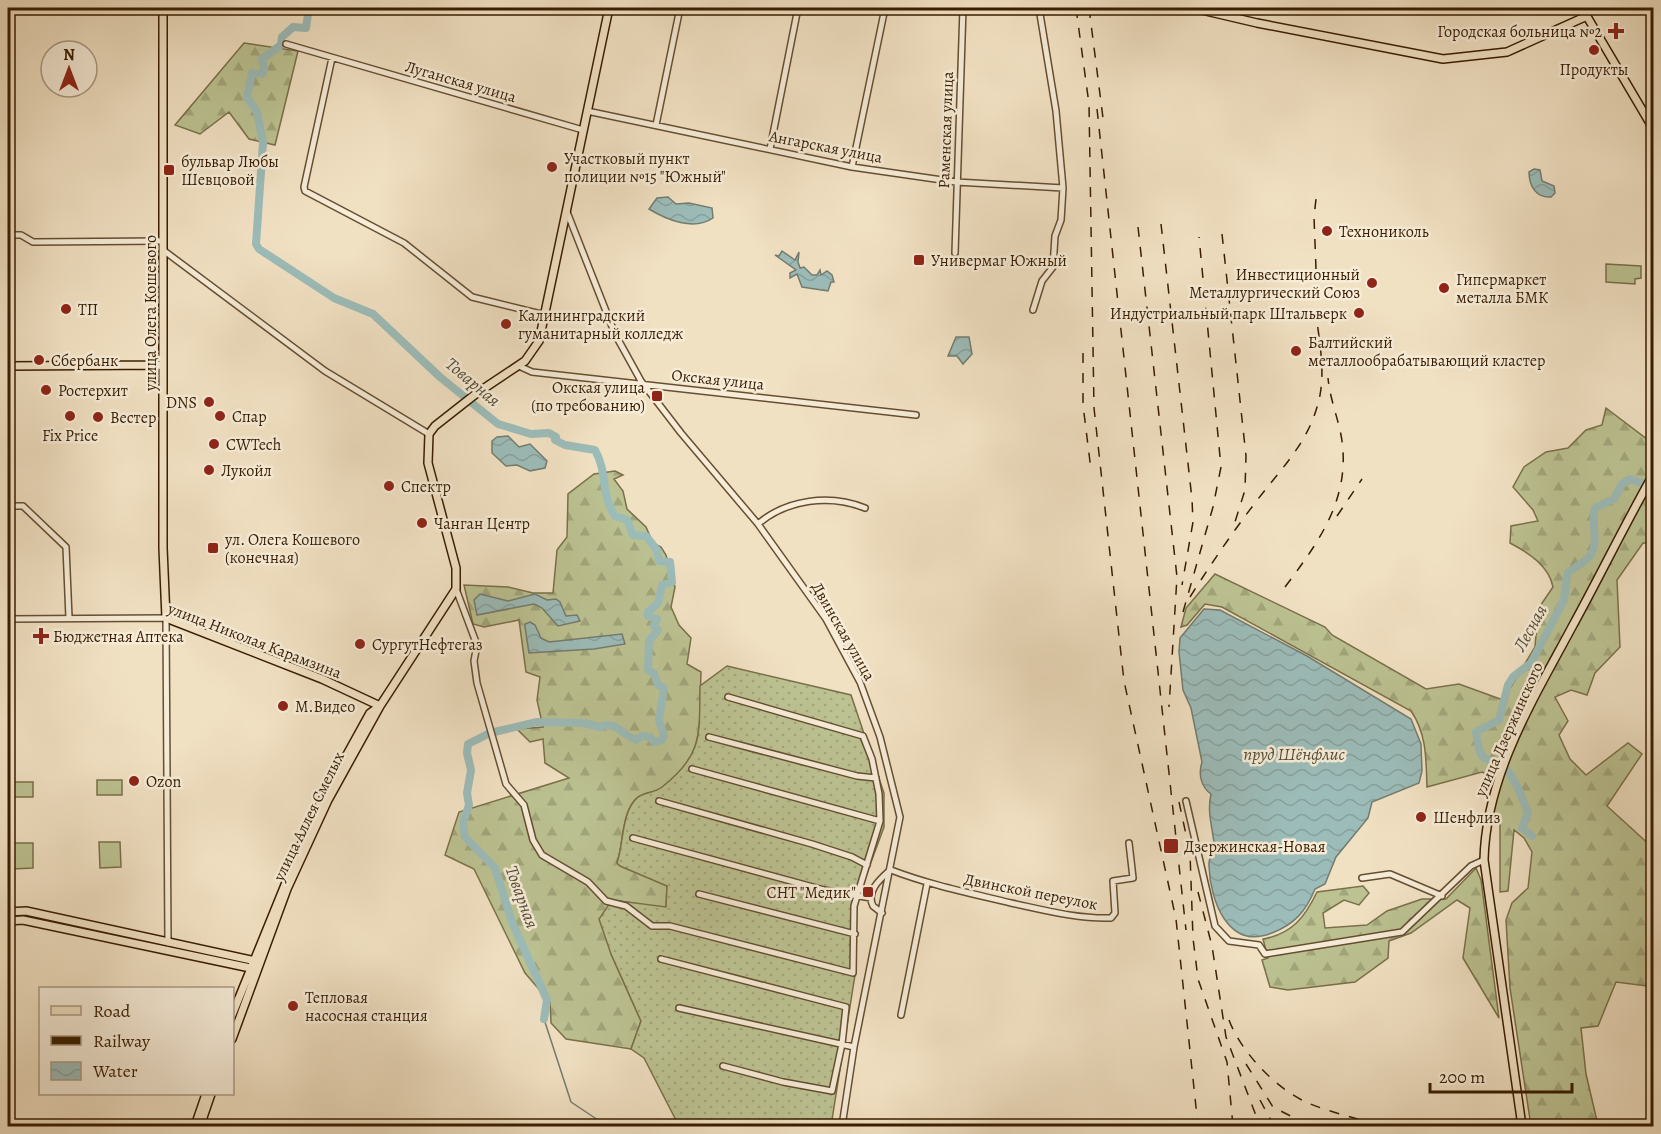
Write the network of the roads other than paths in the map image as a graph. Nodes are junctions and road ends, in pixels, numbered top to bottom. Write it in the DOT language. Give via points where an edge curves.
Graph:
graph roads {
  1 [pos="163,8"];
  2 [pos="609,8"];
  3 [pos="680,8"];
  4 [pos="798,8"];
  5 [pos="885,8"];
  6 [pos="963,8"];
  7 [pos="1038,8"];
  8 [pos="1193,8"];
  9 [pos="1582,8"];
  10 [pos="1587,16"];
  11 [pos="286,44"];
  12 [pos="332,58"];
  13 [pos="587,111"];
  14 [pos="657,125"];
  15 [pos="583,130"];
  16 [pos="1653,130"];
  17 [pos="771,149"];
  18 [pos="852,166"];
  19 [pos="956,182"];
  20 [pos="1062,188"];
  21 [pos="566,211"];
  22 [pos="8,235"];
  23 [pos="163,241"];
  24 [pos="163,250"];
  25 [pos="955,253"];
  26 [pos="1033,310"];
  27 [pos="544,315"];
  28 [pos="163,365"];
  29 [pos="8,366"];
  30 [pos="519,366"];
  31 [pos="644,385"];
  32 [pos="916,415"];
  33 [pos="429,434"];
  34 [pos="1653,475"];
  35 [pos="8,506"];
  36 [pos="865,508"];
  37 [pos="758,524"];
  38 [pos="456,589"];
  39 [pos="69,618"];
  40 [pos="166,618"];
  41 [pos="8,619"];
  42 [pos="728,697"];
  43 [pos="380,706"];
  44 [pos="709,736"];
  45 [pos="692,769"];
  46 [pos="876,778"];
  47 [pos="659,801"];
  48 [pos="1186,801"];
  49 [pos="880,821"];
  50 [pos="633,838"];
  51 [pos="1129,843"];
  52 [pos="1484,860"];
  53 [pos="867,865"];
  54 [pos="891,870"];
  55 [pos="1362,878"];
  56 [pos="927,884"];
  57 [pos="699,894"];
  58 [pos="856,894"];
  59 [pos="1442,896"];
  60 [pos="871,898"];
  61 [pos="8,912"];
  62 [pos="882,913"];
  63 [pos="8,921"];
  64 [pos="855,934"];
  65 [pos="137,941"];
  66 [pos="168,944"];
  67 [pos="661,959"];
  68 [pos="256,965"];
  69 [pos="679,1008"];
  70 [pos="234,1011"];
  71 [pos="901,1016"];
  72 [pos="234,1033"];
  73 [pos="842,1044"];
  74 [pos="854,1047"];
  75 [pos="723,1066"];
  76 [pos="206,1095"];
  77 [pos="211,1095"];
  78 [pos="195,1126"];
  79 [pos="200,1126"];
  80 [pos="842,1126"];
  81 [pos="1522,1126"];
  1 -- 23 [label="main road, улица Олега Кошевого"];
  2 -- 13 [label="main road"];
  3 -- 14 [label="street"];
  4 -- 17 [label="street"];
  5 -- 18 [label="street"];
  6 -- 19 [label="street, Раменская улица"];
  7 -- 20 [label="street" via="1056,111"];
  8 -- 10 [label="main road" via="1443,58 1507,52"];
  9 -- 10 [label="main road"];
  10 -- 16 [label="main road"];
  11 -- 12 [label="street, Луганская улица"];
  12 -- 15 [label="street, Луганская улица"];
  12 -- 27 [label="street" via="305,191 404,243 472,297"];
  13 -- 14 [label="street, Ангарская улица"];
  13 -- 15 [label="main road"];
  14 -- 17 [label="street, Ангарская улица"];
  15 -- 21 [label="main road"];
  17 -- 18 [label="street, Ангарская улица"];
  18 -- 19 [label="street, Ангарская улица"];
  19 -- 20 [label="street, Ангарская улица"];
  19 -- 25 [label="street, Раменская улица"];
  20 -- 26 [label="street" via="1053,267 1042,281"];
  21 -- 27 [label="main road"];
  21 -- 31 [label="street, Двинская улица" via="615,334"];
  22 -- 23 [label="street" via="21,235 33,242"];
  23 -- 24 [label="main road, улица Олега Кошевого"];
  24 -- 28 [label="main road, улица Олега Кошевого"];
  24 -- 33 [label="street" via="325,371"];
  27 -- 30 [label="main road" via="535,351"];
  28 -- 29 [label="main road"];
  28 -- 40 [label="main road, улица Олега Кошевого"];
  30 -- 31 [label="street, Окская улица" via="532,372"];
  30 -- 33 [label="main road" via="468,400"];
  31 -- 32 [label="street, Окская улица"];
  31 -- 37 [label="street, Двинская улица"];
  33 -- 38 [label="main road" via="428,463 456,568"];
  34 -- 52 [label="main road, улица Дзержинского" via="1535,696 1503,768 1485,828"];
  35 -- 39 [label="street" via="23,506 66,547"];
  36 -- 37 [label="street" via="848,501 804,502 786,505"];
  37 -- 54 [label="street, Двинская улица" via="826,620 860,682 880,737 900,817"];
  38 -- 43 [label="main road, улица Аллея Смелых"];
  38 -- 64 [label="street" via="477,645 477,683 506,784 524,805 533,840 542,855 588,882 606,901 626,906 652,926 670,926 848,974 854,972"];
  39 -- 40 [label="street, улица Николая Карамзина"];
  39 -- 41 [label="street, улица Николая Карамзина"];
  40 -- 43 [label="main road, улица Николая Карамзина"];
  40 -- 66 [label="street"];
  42 -- 46 [label="street" via="864,736"];
  43 -- 68 [label="main road, улица Аллея Смелых" via="313,831"];
  44 -- 46 [label="street"];
  45 -- 49 [label="street"];
  46 -- 49 [label="street"];
  47 -- 53 [label="street" via="812,844"];
  48 -- 59 [label="street" via="1215,926 1229,942 1259,945 1266,954 1402,932"];
  49 -- 53 [label="street"];
  50 -- 58 [label="street" via="824,890"];
  51 -- 56 [label="street, Двинской переулок" via="1133,878 1113,880 1115,913 1111,918 1087,919"];
  52 -- 59 [label="street" via="1471,866"];
  52 -- 81 [label="main road, улица Дзержинского"];
  53 -- 58 [label="street"];
  54 -- 56 [label="street, Двинской переулок"];
  54 -- 60 [label="street" via="877,883"];
  54 -- 62 [label="street, Двинская улица"];
  55 -- 59 [label="street" via="1390,873"];
  56 -- 71 [label="street"];
  57 -- 64 [label="street"];
  58 -- 60 [label="street"];
  58 -- 64 [label="street"];
  60 -- 62 [label="street" via="873,906"];
  61 -- 65 [label="main road" via="26,911"];
  62 -- 74 [label="street, Двинская улица"];
  63 -- 65 [label="main road" via="23,920"];
  65 -- 66 [label="main road"];
  65 -- 68 [label="main road"];
  66 -- 68 [label="main road"];
  67 -- 73 [label="street" via="844,1006 848,1010"];
  68 -- 70 [label="main road"];
  68 -- 72 [label="main road, улица Аллея Смелых"];
  69 -- 73 [label="street"];
  73 -- 74 [label="street"];
  73 -- 75 [label="street" via="832,1091"];
  74 -- 80 [label="street, Двинская улица"];
  76 -- 78 [label="main road"];
  77 -- 79 [label="main road"];
}
